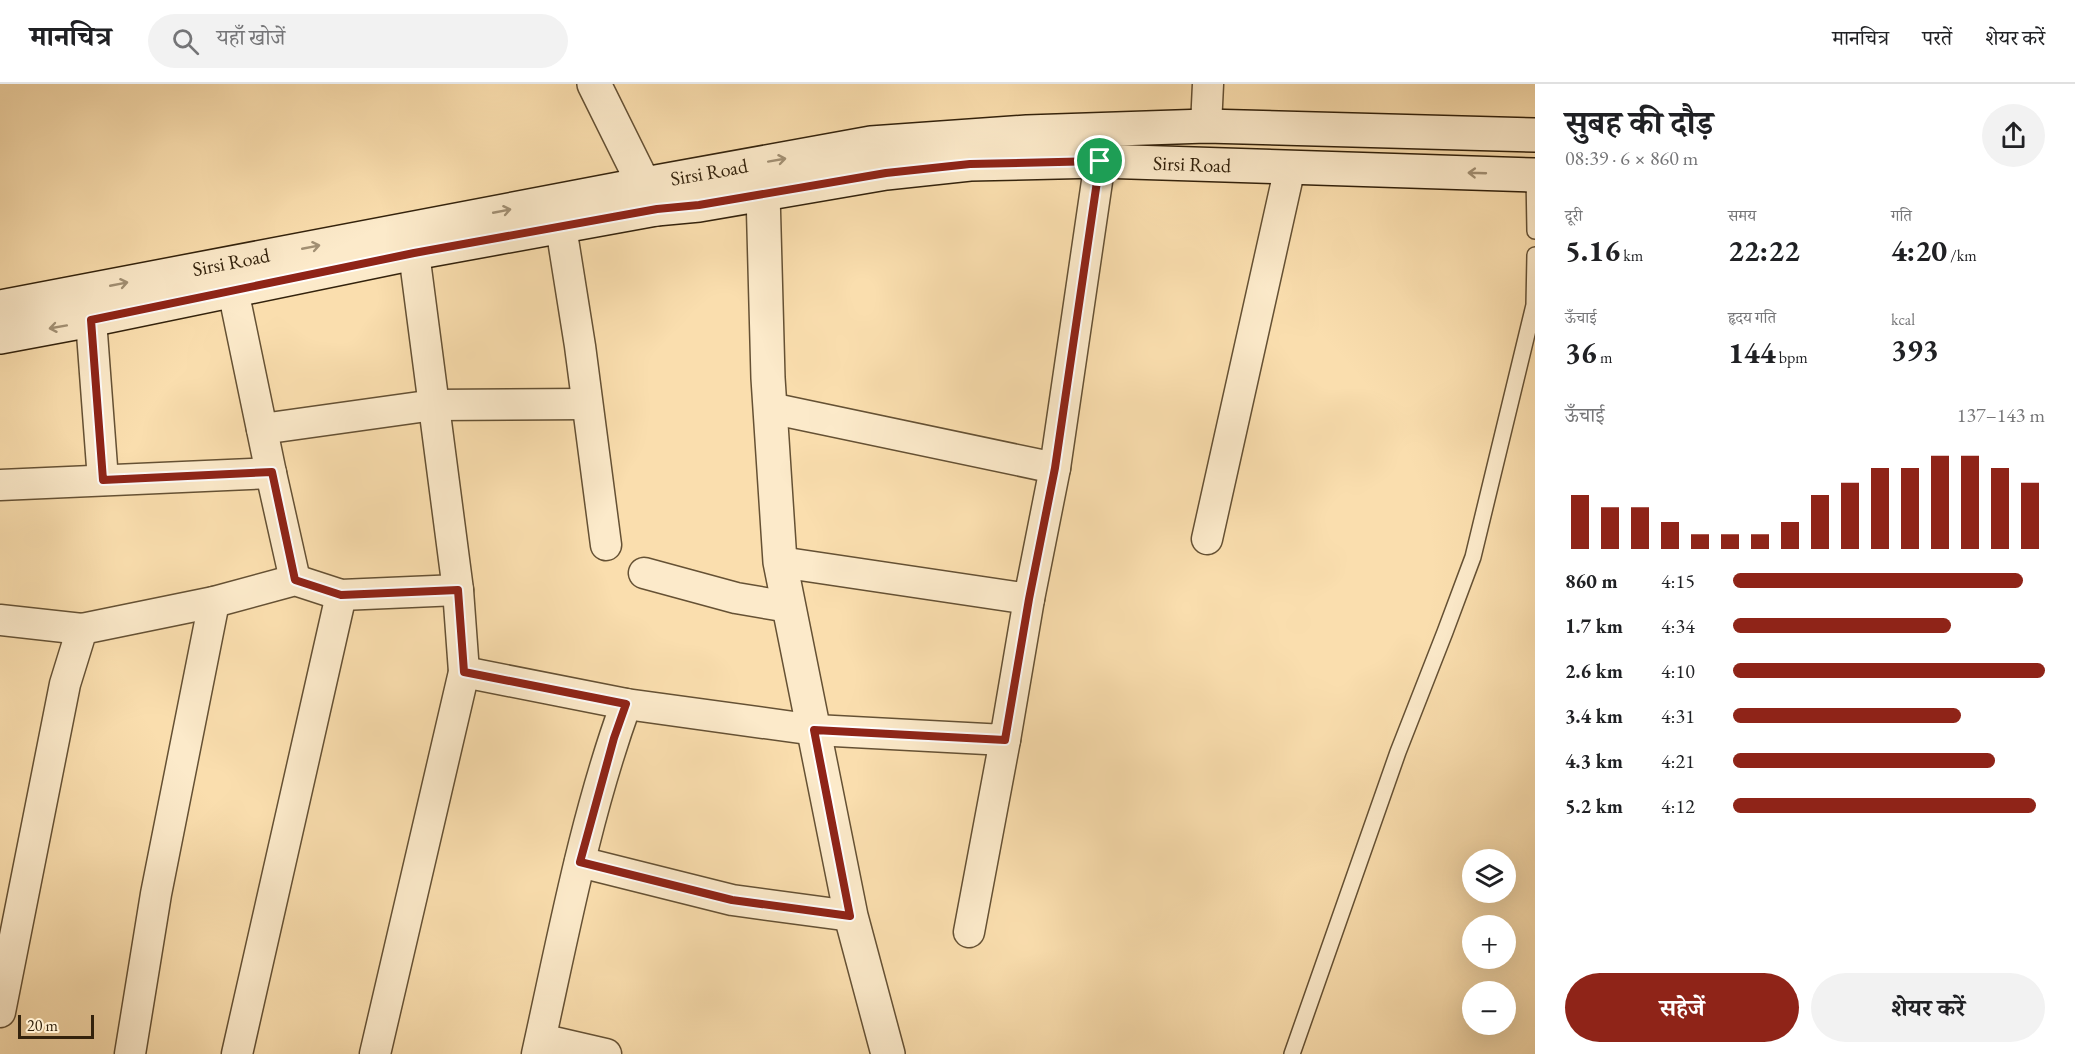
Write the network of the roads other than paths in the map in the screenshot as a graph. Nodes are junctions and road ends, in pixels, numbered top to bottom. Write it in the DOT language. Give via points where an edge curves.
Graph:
graph roads {
  1 [pos="594,84"];
  2 [pos="1208,84"];
  3 [pos="1206,126"];
  4 [pos="1535,135"];
  5 [pos="1100,161"];
  6 [pos="1290,167"];
  7 [pos="1534,175"];
  8 [pos="763,193"];
  9 [pos="651,197"];
  10 [pos="561,226"];
  11 [pos="1535,231"];
  12 [pos="414,253"];
  13 [pos="1535,255"];
  14 [pos="233,290"];
  15 [pos="0,307"];
  16 [pos="91,320"];
  17 [pos="0,337"];
  18 [pos="586,404"];
  19 [pos="434,405"];
  20 [pos="770,408"];
  21 [pos="262,429"];
  22 [pos="1055,468"];
  23 [pos="272,472"];
  24 [pos="103,480"];
  25 [pos="0,485"];
  26 [pos="1207,539"];
  27 [pos="606,545"];
  28 [pos="780,562"];
  29 [pos="644,573"];
  30 [pos="295,580"];
  31 [pos="458,590"];
  32 [pos="341,595"];
  33 [pos="1029,599"];
  34 [pos="214,602"];
  35 [pos="789,607"];
  36 [pos="0,620"];
  37 [pos="82,629"];
  38 [pos="464,672"];
  39 [pos="626,704"];
  40 [pos="814,730"];
  41 [pos="1005,740"];
  42 [pos="580,862"];
  43 [pos="850,916"];
  44 [pos="969,932"];
  45 [pos="0,1012"];
  46 [pos="539,1047"];
  47 [pos="130,1054"];
  48 [pos="237,1054"];
  49 [pos="375,1054"];
  50 [pos="606,1054"];
  51 [pos="888,1054"];
  52 [pos="1292,1054"];
  1 -- 9 [label="main road"];
  2 -- 3 [label="street"];
  3 -- 4 [label="main road, Sirsi Road"];
  9 -- 3 [label="main road, Sirsi Road, one-way" via="871,143 1027,132"];
  5 -- 6 [label="main road, Sirsi Road"];
  5 -- 8 [label="main road, Sirsi Road" via="970,164"];
  5 -- 22 [label="street"];
  7 -- 6 [label="main road, Sirsi Road, one-way"];
  6 -- 26 [label="street"];
  7 -- 11 [label="lane"];
  8 -- 9 [label="main road, Sirsi Road" via="699,205"];
  8 -- 20 [label="main road"];
  9 -- 10 [label="main road, Sirsi Road"];
  15 -- 9 [label="main road, Sirsi Road, one-way"];
  10 -- 12 [label="main road, Sirsi Road"];
  10 -- 18 [label="street"];
  12 -- 14 [label="main road, Sirsi Road"];
  12 -- 19 [label="street"];
  13 -- 52 [label="lane" via="1534,305 1473,557 1398,752"];
  14 -- 16 [label="main road, Sirsi Road"];
  14 -- 21 [label="street"];
  16 -- 17 [label="main road, Sirsi Road, one-way"];
  16 -- 24 [label="street"];
  18 -- 19 [label="street"];
  18 -- 27 [label="street"];
  19 -- 21 [label="street"];
  19 -- 31 [label="street"];
  20 -- 22 [label="street"];
  20 -- 28 [label="main road"];
  21 -- 23 [label="street"];
  22 -- 33 [label="street"];
  23 -- 24 [label="street"];
  23 -- 30 [label="street"];
  24 -- 25 [label="street"];
  28 -- 33 [label="street"];
  28 -- 35 [label="main road"];
  29 -- 35 [label="street" via="736,598"];
  30 -- 32 [label="street"];
  30 -- 34 [label="street"];
  31 -- 32 [label="street"];
  31 -- 38 [label="street"];
  32 -- 48 [label="street"];
  33 -- 41 [label="street"];
  34 -- 37 [label="street"];
  34 -- 47 [label="street" via="156,894"];
  35 -- 40 [label="main road"];
  36 -- 37 [label="street"];
  37 -- 45 [label="street" via="64,684"];
  38 -- 39 [label="street"];
  38 -- 49 [label="street"];
  39 -- 40 [label="street"];
  39 -- 42 [label="street"];
  40 -- 41 [label="street"];
  40 -- 43 [label="main road"];
  41 -- 44 [label="street"];
  42 -- 43 [label="street" via="732,900"];
  42 -- 46 [label="street"];
  43 -- 51 [label="main road"];
  46 -- 50 [label="street"];
}
